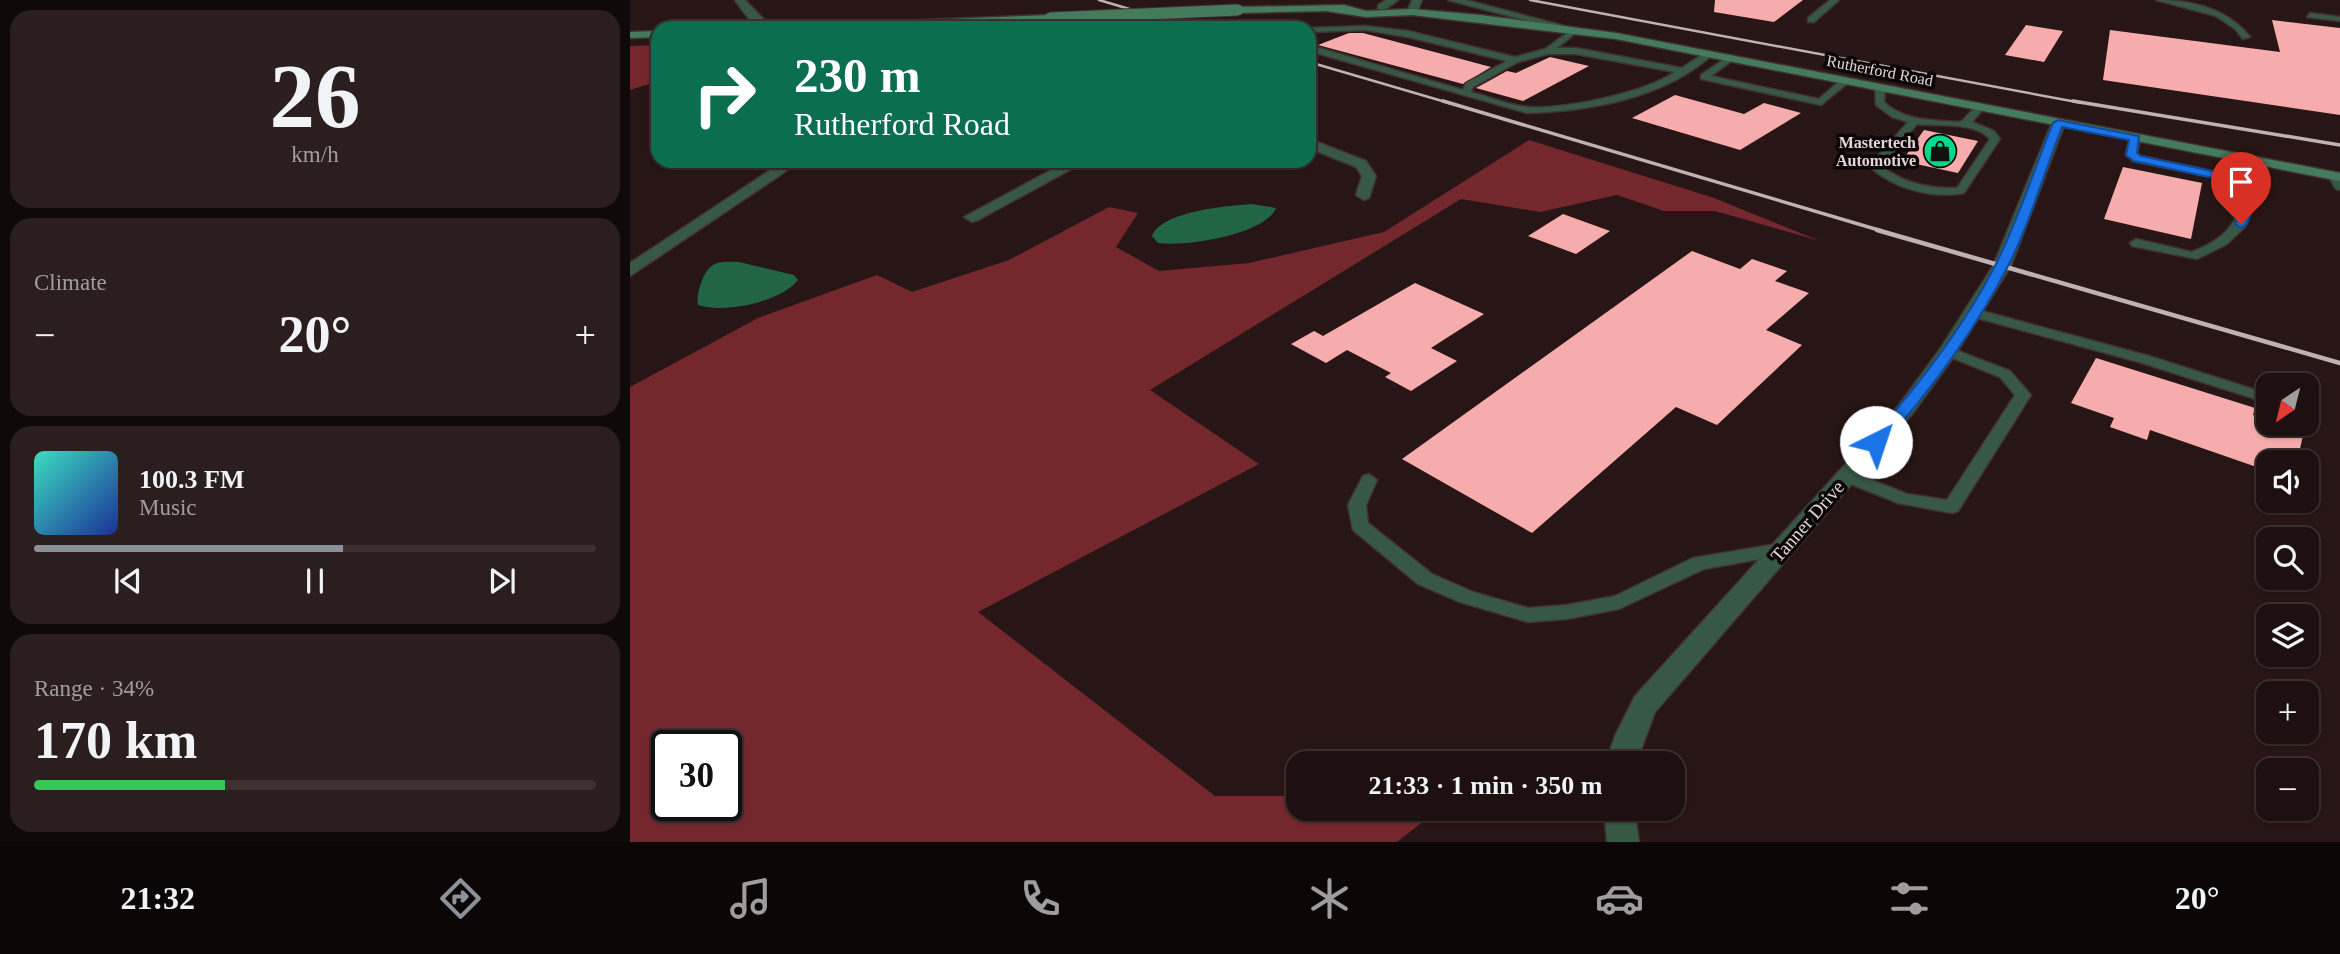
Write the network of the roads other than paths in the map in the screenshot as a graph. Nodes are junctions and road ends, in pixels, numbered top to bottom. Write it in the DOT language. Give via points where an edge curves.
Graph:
graph roads {
  1 [pos="1393,0"];
  2 [pos="1417,0"];
  3 [pos="1441,0"];
  4 [pos="1453,0"];
  5 [pos="1835,0"];
  6 [pos="2160,0"];
  7 [pos="745,1"];
  8 [pos="1382,7"];
  9 [pos="1329,9"];
  10 [pos="1412,12"];
  11 [pos="1432,14"];
  12 [pos="2310,15"];
  13 [pos="2340,19"];
  14 [pos="1811,20"];
  15 [pos="756,21"];
  16 [pos="975,21"];
  17 [pos="1316,30"];
  18 [pos="1574,30"];
  19 [pos="651,34"];
  20 [pos="630,35"];
  21 [pos="2246,37"];
  22 [pos="1316,50"];
  23 [pos="1548,51"];
  24 [pos="1710,54"];
  25 [pos="1730,58"];
  26 [pos="1515,60"];
  27 [pos="1683,71"];
  28 [pos="1845,81"];
  29 [pos="1880,88"];
  30 [pos="1466,94"];
  31 [pos="1979,107"];
  32 [pos="1915,120"];
  33 [pos="2058,123"];
  34 [pos="1966,124"];
  35 [pos="2135,138"];
  36 [pos="1316,146"];
  37 [pos="2245,160"];
  38 [pos="784,168"];
  39 [pos="1066,168"];
  40 [pos="2241,180"];
  41 [pos="2338,180"];
  42 [pos="1364,195"];
  43 [pos="972,217"];
  44 [pos="2136,243"];
  45 [pos="630,271"];
  46 [pos="1971,312"];
  47 [pos="1948,351"];
  48 [pos="2256,395"];
  49 [pos="1847,476"];
  50 [pos="1369,480"];
  51 [pos="1783,549"];
  52 [pos="1625,751"];
  53 [pos="1621,821"];
  54 [pos="1623,842"];
  1 -- 8 [label="street"];
  2 -- 10 [label="street"];
  3 -- 11 [label="street"];
  4 -- 18 [label="street"];
  5 -- 14 [label="lane"];
  6 -- 21 [label="lane" via="2218,13"];
  7 -- 15 [label="street"];
  8 -- 9 [label="street, Rutherford Road"];
  8 -- 10 [label="street, Rutherford Road"];
  9 -- 10 [label="street, Rutherford Road"];
  9 -- 16 [label="street, Rutherford Road, bridge"];
  10 -- 11 [label="street, Rutherford Road"];
  11 -- 18 [label="street, Rutherford Road"];
  12 -- 13 [label="lane"];
  17 -- 26 [label="lane" via="1366,28 1408,34"];
  18 -- 23 [label="lane"];
  18 -- 24 [label="street, Rutherford Road"];
  19 -- 20 [label="street"];
  22 -- 30 [label="lane"];
  23 -- 26 [label="lane"];
  23 -- 27 [label="lane" via="1589,53"];
  24 -- 25 [label="street, Rutherford Road"];
  24 -- 27 [label="lane"];
  25 -- 28 [label="street, Rutherford Road"];
  25 -- 28 [label="lane" via="1704,77 1821,102"];
  26 -- 30 [label="lane" via="1469,85"];
  27 -- 30 [label="lane" via="1632,94 1558,109 1527,110"];
  28 -- 29 [label="street, Rutherford Road"];
  29 -- 31 [label="street, Rutherford Road"];
  29 -- 32 [label="lane" via="1879,103 1886,111"];
  31 -- 33 [label="street, Rutherford Road"];
  31 -- 34 [label="lane"];
  32 -- 34 [label="lane"];
  32 -- 34 [label="lane" via="1875,166 1886,177 1944,192 1960,191 1995,139"];
  33 -- 35 [label="street, Rutherford Road"];
  33 -- 46 [label="street, Tanner Drive" via="2001,266"];
  35 -- 37 [label="street, Rutherford Road"];
  35 -- 40 [label="lane" via="2131,155 2137,159"];
  36 -- 42 [label="street" via="1360,164 1369,176"];
  37 -- 40 [label="lane"];
  37 -- 41 [label="street, Rutherford Road"];
  38 -- 45 [label="street"];
  39 -- 43 [label="street"];
  40 -- 44 [label="lane" via="2250,199 2241,224 2223,241 2193,256"];
  46 -- 47 [label="street, Tanner Drive"];
  46 -- 48 [label="lane"];
  47 -- 49 [label="street, Tanner Drive" via="1906,409"];
  47 -- 49 [label="lane" via="2005,374 2022,395 1952,508 1904,499"];
  49 -- 51 [label="street, Tanner Drive"];
  50 -- 51 [label="lane" via="1357,505 1359,526 1425,579 1528,615 1619,602 1700,563"];
  51 -- 52 [label="street, Tanner Drive" via="1645,704"];
  53 -- 54 [label="street"];
}
